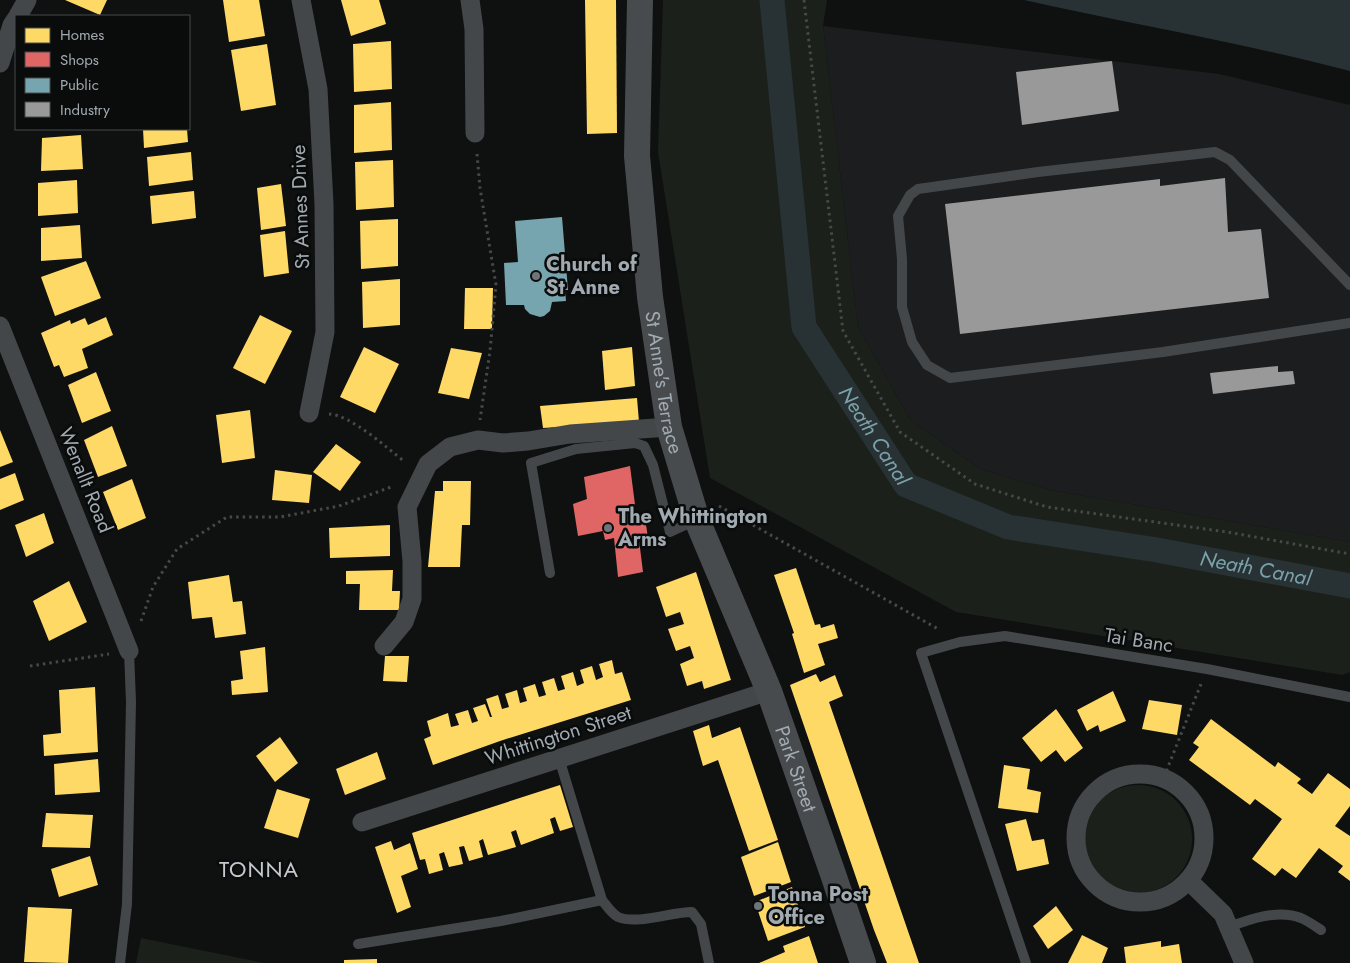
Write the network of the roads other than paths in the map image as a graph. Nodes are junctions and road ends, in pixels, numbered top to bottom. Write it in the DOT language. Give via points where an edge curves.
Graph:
graph roads {
  1 [pos="27,0"];
  2 [pos="301,0"];
  3 [pos="470,0"];
  4 [pos="640,0"];
  5 [pos="18,15"];
  6 [pos="15,22"];
  7 [pos="0,63"];
  8 [pos="475,133"];
  9 [pos="1350,285"];
  10 [pos="1350,323"];
  11 [pos="0,326"];
  12 [pos="308,413"];
  13 [pos="669,427"];
  14 [pos="697,520"];
  15 [pos="550,573"];
  16 [pos="722,577"];
  17 [pos="384,646"];
  18 [pos="130,651"];
  19 [pos="769,691"];
  20 [pos="1350,697"];
  21 [pos="559,758"];
  22 [pos="362,822"];
  23 [pos="1189,881"];
  24 [pos="602,900"];
  25 [pos="1229,927"];
  26 [pos="1321,930"];
  27 [pos="358,944"];
  28 [pos="120,963"];
  29 [pos="709,963"];
  30 [pos="863,963"];
  31 [pos="1026,963"];
  32 [pos="1244,963"];
  1 -- 5 [label="street"];
  2 -- 12 [label="street, St Annes Drive" via="318,89 324,204 324,332"];
  3 -- 8 [label="street" via="474,29"];
  4 -- 13 [label="main road, St Anne's Terrace" via="636,156 650,296"];
  6 -- 7 [label="street"];
  9 -- 10 [label="lane" via="1230,160 1215,152 918,189 910,195 898,216 902,307 912,342 927,365 950,378 1163,352"];
  11 -- 18 [label="street, Wenallt Road"];
  13 -- 14 [label="main road, St Anne's Terrace"];
  13 -- 17 [label="street" via="570,434 503,443 478,440 450,447 428,464 407,507 412,599 404,622"];
  14 -- 15 [label="lane" via="670,532 653,465 644,446 635,443 576,449 531,463"];
  14 -- 16 [label="main road, St Anne's Terrace"];
  16 -- 19 [label="main road, Park Street"];
  18 -- 28 [label="lane" via="128,904"];
  19 -- 21 [label="street, Whittington Street"];
  19 -- 30 [label="main road, Park Street"];
  20 -- 31 [label="lane, Tai Banc" via="1207,669 1005,636 960,642 922,652"];
  21 -- 22 [label="street, Whittington Street"];
  21 -- 24 [label="lane"];
  23 -- 23 [label="street" via="1164,897 1138,902 1116,899 1088,879 1079,859 1076,829 1084,803 1103,785 1122,776 1146,773 1164,777 1184,790 1196,806 1204,831 1200,861"];
  23 -- 25 [label="street" via="1223,914"];
  24 -- 27 [label="lane" via="501,921"];
  24 -- 29 [label="lane" via="618,917 636,920 692,912 701,924"];
  25 -- 26 [label="lane" via="1250,919 1286,915 1300,918"];
  25 -- 32 [label="street"];
}
